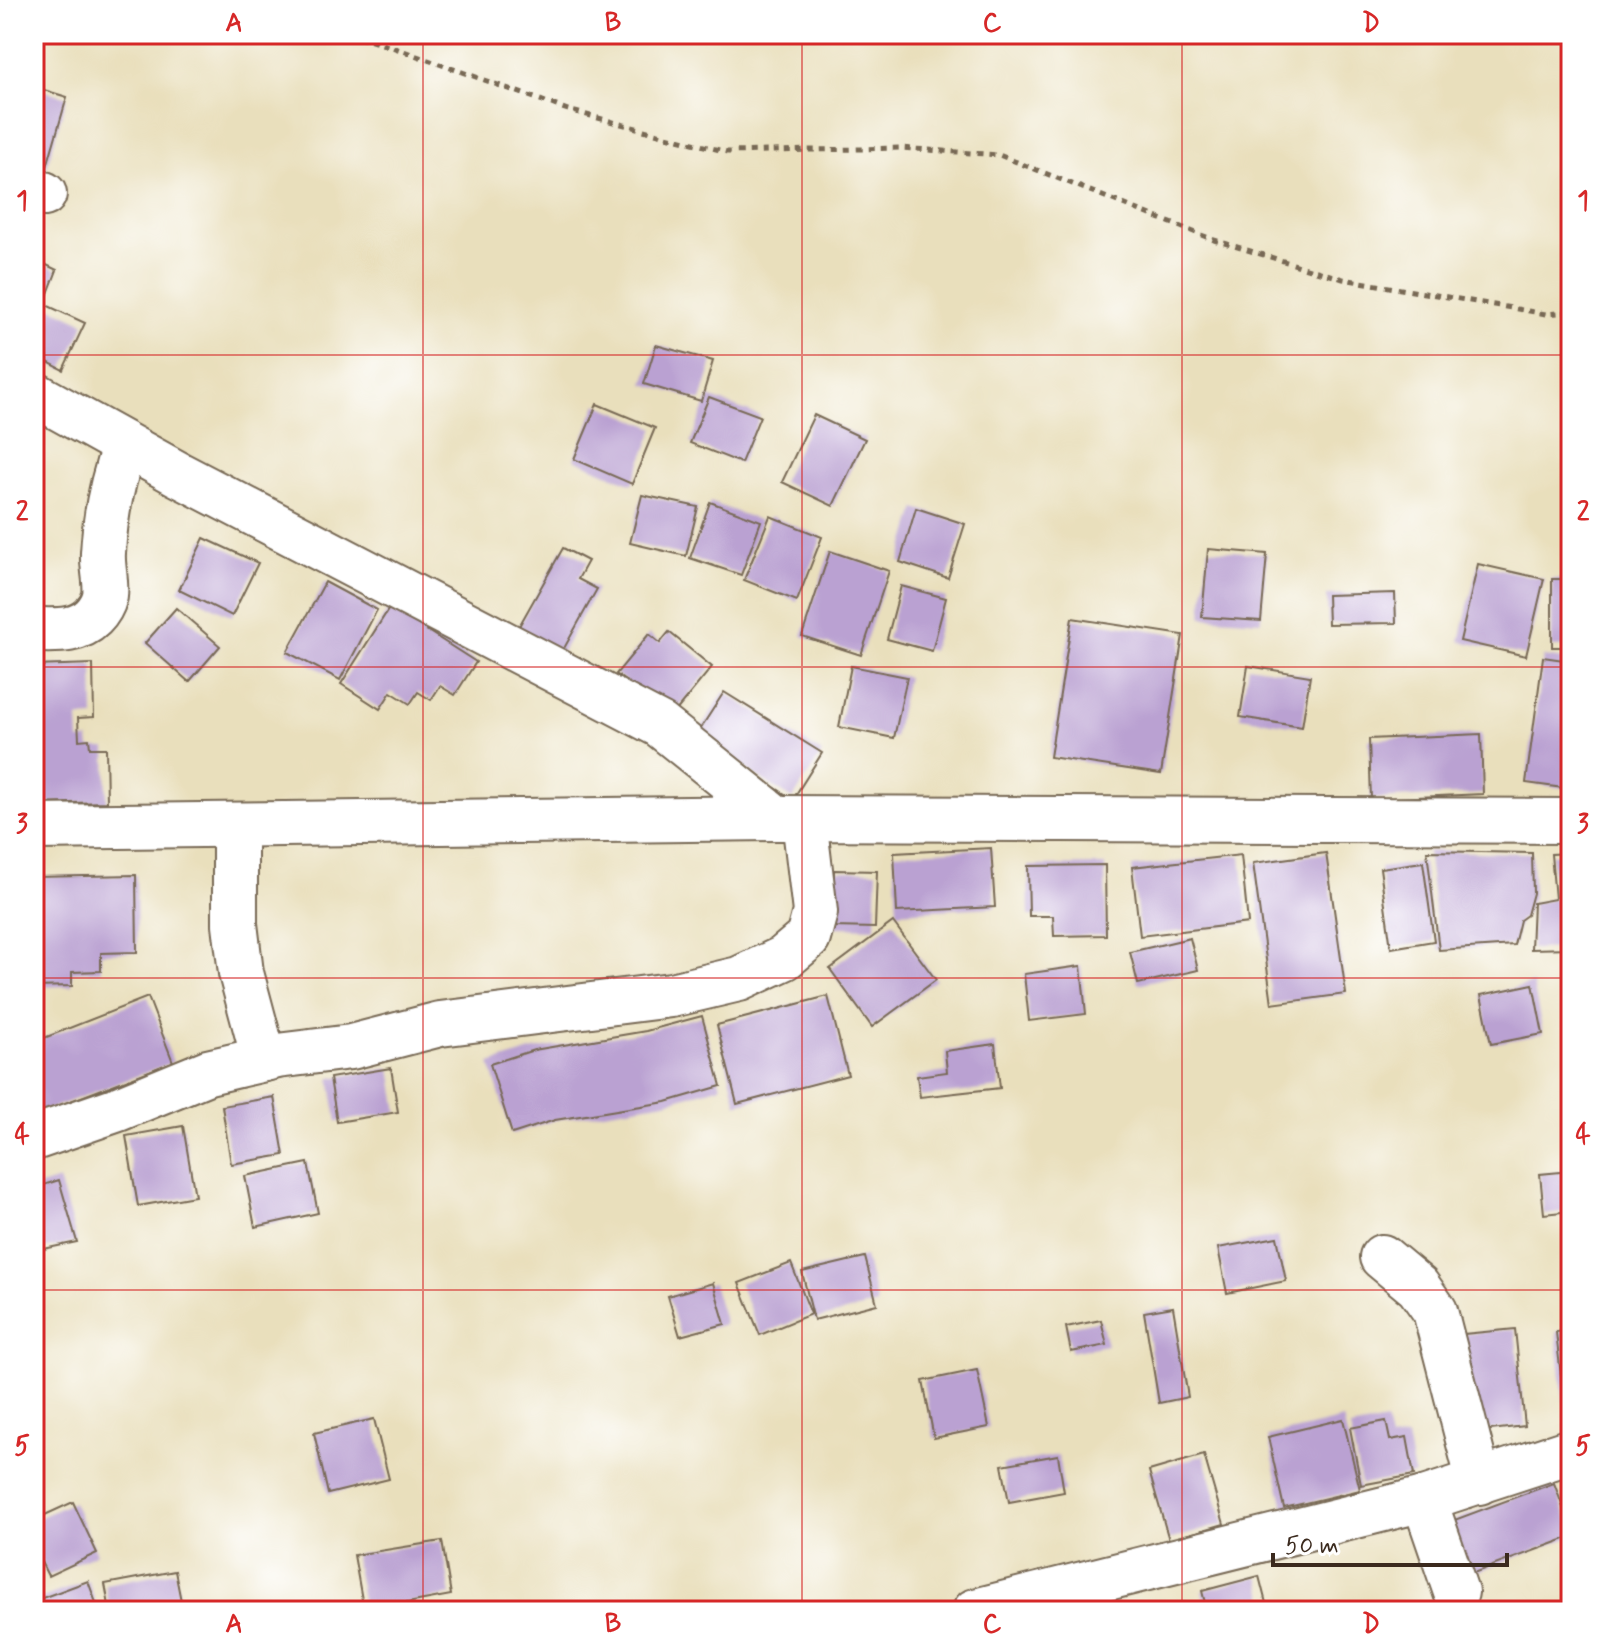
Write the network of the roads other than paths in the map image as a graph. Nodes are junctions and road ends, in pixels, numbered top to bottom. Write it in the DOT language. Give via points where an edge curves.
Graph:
graph roads {
  1 [pos="34,394"];
  2 [pos="125,445"];
  3 [pos="34,630"];
  4 [pos="790,819"];
  5 [pos="1571,821"];
  6 [pos="235,825"];
  7 [pos="34,827"];
  8 [pos="264,1059"];
  9 [pos="34,1138"];
  10 [pos="1382,1257"];
  11 [pos="1571,1451"];
  12 [pos="1479,1482"];
  13 [pos="1424,1499"];
  14 [pos="1456,1592"];
  15 [pos="975,1611"];
  1 -- 2 [label="street"];
  2 -- 3 [label="street" via="105,521 101,606 75,628"];
  2 -- 4 [label="street" via="660,725"];
  4 -- 5 [label="street"];
  4 -- 6 [label="street"];
  4 -- 8 [label="street" via="815,912 808,938 784,958 739,979 671,995 440,1024 351,1047"];
  6 -- 7 [label="street"];
  6 -- 8 [label="street" via="235,924"];
  8 -- 9 [label="street" via="208,1072"];
  10 -- 12 [label="street" via="1418,1287 1435,1311"];
  11 -- 12 [label="street"];
  12 -- 13 [label="street"];
  13 -- 14 [label="street"];
  13 -- 15 [label="street"];
}
